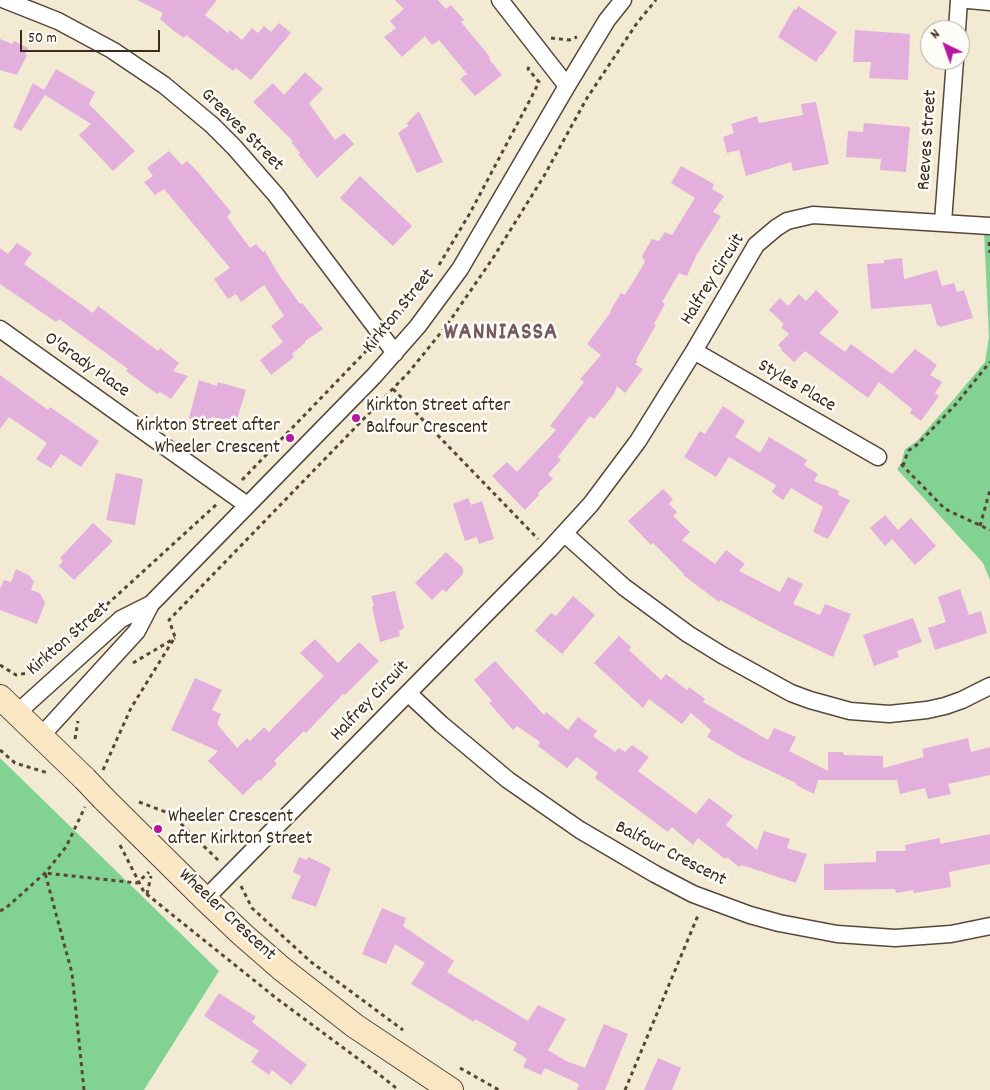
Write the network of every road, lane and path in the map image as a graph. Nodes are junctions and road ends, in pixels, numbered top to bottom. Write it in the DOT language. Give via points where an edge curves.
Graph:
graph roads {
  1 [pos="5,0"];
  2 [pos="500,0"];
  3 [pos="623,0"];
  4 [pos="656,0"];
  5 [pos="959,0"];
  6 [pos="968,0"];
  7 [pos="990,2"];
  8 [pos="958,20"];
  9 [pos="528,69"];
  10 [pos="953,70"];
  11 [pos="567,86"];
  12 [pos="943,222"];
  13 [pos="990,226"];
  14 [pos="434,273"];
  15 [pos="428,281"];
  16 [pos="402,311"];
  17 [pos="0,329"];
  18 [pos="369,348"];
  19 [pos="694,351"];
  20 [pos="395,353"];
  21 [pos="990,362"];
  22 [pos="392,389"];
  23 [pos="878,457"];
  24 [pos="242,480"];
  25 [pos="990,490"];
  26 [pos="247,505"];
  27 [pos="212,509"];
  28 [pos="980,526"];
  29 [pos="990,530"];
  30 [pos="564,534"];
  31 [pos="549,550"];
  32 [pos="151,604"];
  33 [pos="175,637"];
  34 [pos="0,665"];
  35 [pos="127,667"];
  36 [pos="990,686"];
  37 [pos="408,693"];
  38 [pos="0,697"];
  39 [pos="17,713"];
  40 [pos="79,717"];
  41 [pos="41,736"];
  42 [pos="78,745"];
  43 [pos="0,750"];
  44 [pos="57,775"];
  45 [pos="94,788"];
  46 [pos="134,801"];
  47 [pos="210,851"];
  48 [pos="45,873"];
  49 [pos="240,885"];
  50 [pos="147,894"];
  51 [pos="705,898"];
  52 [pos="206,899"];
  53 [pos="0,911"];
  54 [pos="990,926"];
  55 [pos="405,1032"];
  56 [pos="460,1068"];
  57 [pos="427,1084"];
  58 [pos="84,1090"];
  59 [pos="451,1090"];
  60 [pos="499,1090"];
  61 [pos="625,1090"];
  1 -- 20 [label="street, Greeves Street" via="58,21 112,50 164,84 212,125 276,195"];
  2 -- 11 [label="street"];
  3 -- 11 [label="street, Kirkton Street"];
  4 -- 22 [label="path" via="637,22 586,98 544,176 493,258 447,324"];
  5 -- 8 [label="street"];
  6 -- 7 [label="street"];
  9 -- 14 [label="path" via="539,82 470,213"];
  10 -- 12 [label="street, Reeves Street"];
  11 -- 20 [label="street, Kirkton Street" via="460,268"];
  12 -- 13 [label="street, Halfrey Circuit"];
  12 -- 19 [label="street, Halfrey Circuit" via="814,215 787,221 756,245"];
  15 -- 16 [label="path"];
  17 -- 26 [label="street, O'Grady Place"];
  18 -- 24 [label="path"];
  19 -- 23 [label="street, Styles Place"];
  19 -- 30 [label="street, Halfrey Circuit" via="638,441"];
  20 -- 26 [label="street, Kirkton Street"];
  21 -- 28 [label="path" via="956,404 908,451 902,465 945,509"];
  22 -- 31 [label="path"];
  22 -- 33 [label="path" via="169,620"];
  25 -- 28 [label="path"];
  26 -- 32 [label="street, Kirkton Street"];
  27 -- 34 [label="path" via="33,672 16,674"];
  28 -- 29 [label="path"];
  30 -- 31 [label="street, Halfrey Circuit"];
  30 -- 36 [label="street" via="624,587 688,634 730,660 810,700 850,711 889,714 945,706"];
  31 -- 37 [label="street, Halfrey Circuit"];
  32 -- 39 [label="street, Kirkton Street" via="121,619"];
  32 -- 41 [label="street, Kirkton Street" via="137,631"];
  33 -- 35 [label="path"];
  33 -- 45 [label="path" via="131,708"];
  37 -- 51 [label="street, Balfour Crescent" via="508,780 580,830 655,874"];
  37 -- 52 [label="street, Halfrey Circuit"];
  38 -- 39 [label="street, Wheeler Crescent"];
  39 -- 41 [label="street, Wheeler Crescent"];
  40 -- 42 [label="path" via="74,737"];
  41 -- 45 [label="street, Wheeler Crescent"];
  43 -- 44 [label="path" via="15,763"];
  45 -- 48 [label="path" via="66,847"];
  45 -- 52 [label="street, Wheeler Crescent"];
  46 -- 47 [label="path" via="171,814"];
  48 -- 50 [label="path" via="137,883 153,868"];
  48 -- 53 [label="path"];
  48 -- 58 [label="path" via="72,974"];
  49 -- 55 [label="path" via="252,908 311,962"];
  51 -- 54 [label="street, Balfour Crescent" via="779,924 837,934 895,938 950,934"];
  51 -- 61 [label="path"];
  52 -- 57 [label="street, Wheeler Crescent" via="243,935"];
  56 -- 60 [label="path"];
  57 -- 59 [label="street, Wheeler Crescent"];
}
